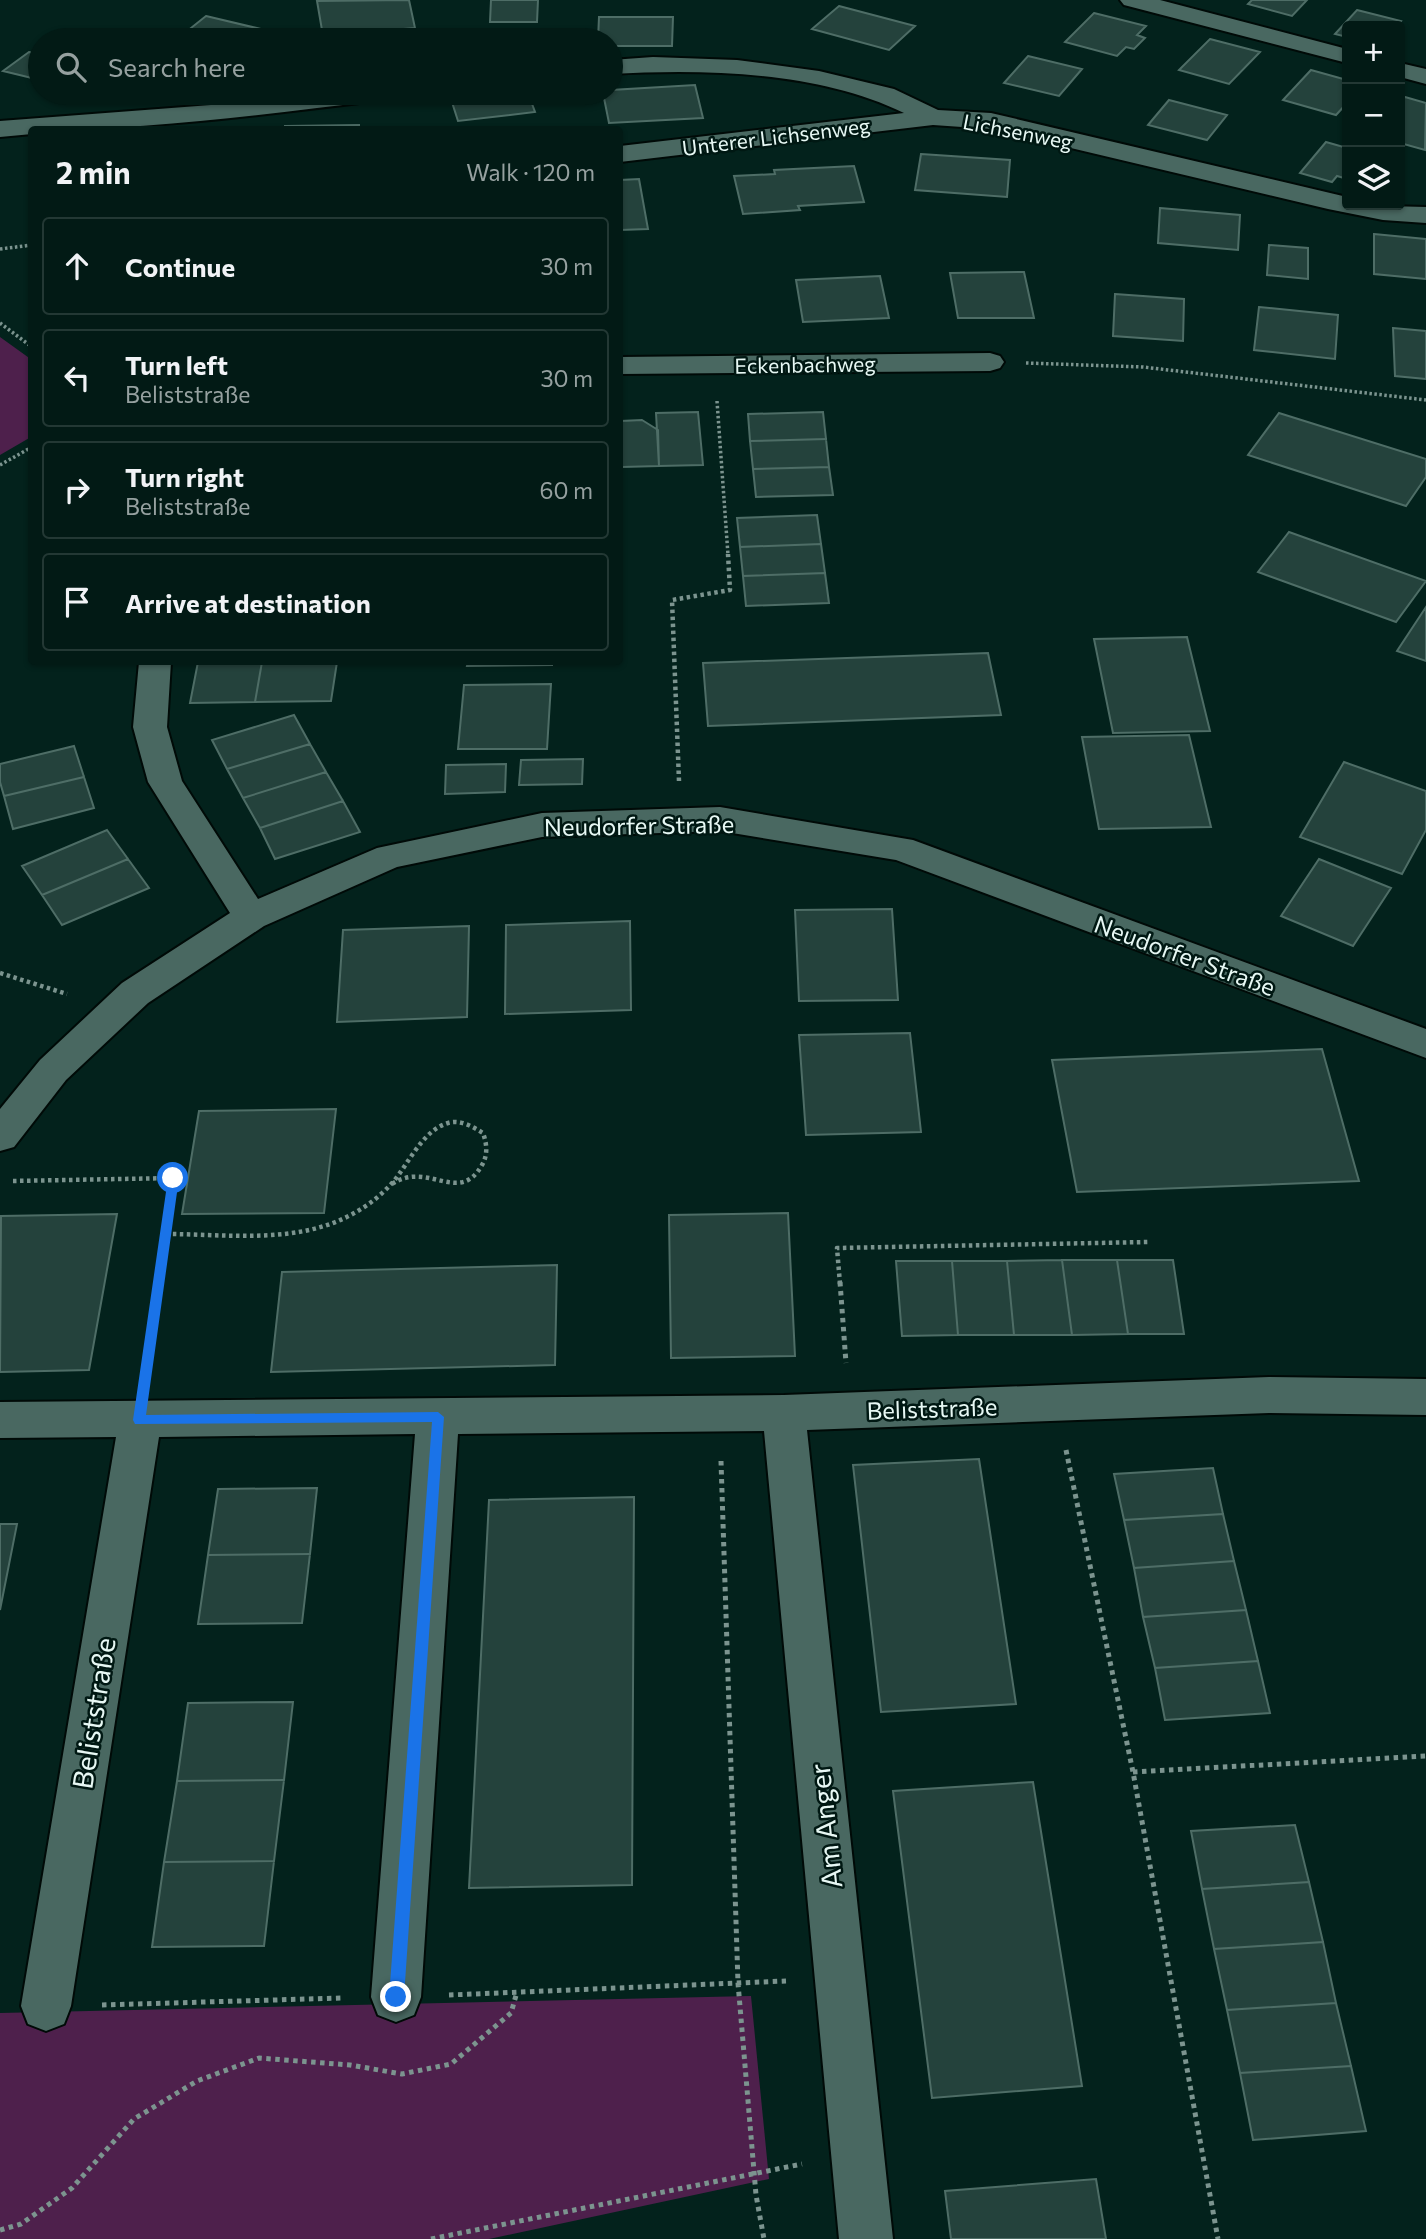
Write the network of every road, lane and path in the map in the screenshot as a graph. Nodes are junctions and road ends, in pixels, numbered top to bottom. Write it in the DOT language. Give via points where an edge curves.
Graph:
graph roads {
  1 [pos="1132,0"];
  2 [pos="1342,55"];
  3 [pos="623,66"];
  4 [pos="1405,71"];
  5 [pos="1426,77"];
  6 [pos="283,105"];
  7 [pos="933,117"];
  8 [pos="40,126"];
  9 [pos="28,127"];
  10 [pos="0,129"];
  11 [pos="623,154"];
  12 [pos="1426,215"];
  13 [pos="28,245"];
  14 [pos="0,249"];
  15 [pos="0,323"];
  16 [pos="28,344"];
  17 [pos="990,362"];
  18 [pos="714,365"];
  19 [pos="623,366"];
  20 [pos="1426,400"];
  21 [pos="28,449"];
  22 [pos="0,465"];
  23 [pos="155,665"];
  24 [pos="681,820"];
  25 [pos="251,917"];
  26 [pos="0,973"];
  27 [pos="118,1010"];
  28 [pos="1426,1044"];
  29 [pos="0,1136"];
  30 [pos="0,1181"];
  31 [pos="392,1184"];
  32 [pos="166,1234"];
  33 [pos="1148,1242"];
  34 [pos="1426,1397"];
  35 [pos="1056,1402"];
  36 [pos="849,1411"];
  37 [pos="784,1413"];
  38 [pos="720,1414"];
  39 [pos="438,1417"];
  40 [pos="0,1420"];
  41 [pos="139,1420"];
  42 [pos="1426,1756"];
  43 [pos="1133,1772"];
  44 [pos="517,1992"];
  45 [pos="396,1997"];
  46 [pos="46,2006"];
  47 [pos="857,2151"];
  48 [pos="754,2175"];
  49 [pos="0,2230"];
  50 [pos="431,2239"];
  51 [pos="764,2239"];
  52 [pos="866,2239"];
  53 [pos="1218,2239"];
  1 -- 2 [label="street"];
  3 -- 7 [label="street, Lichsenweg" via="737,67 819,78 885,94"];
  4 -- 5 [label="street"];
  6 -- 8 [label="street"];
  7 -- 11 [label="street, Unterer Lichsenweg"];
  7 -- 12 [label="street, Lichsenweg" via="991,121 1328,201"];
  9 -- 10 [label="street"];
  13 -- 14 [label="path"];
  15 -- 16 [label="path"];
  17 -- 18 [label="street, Eckenbachweg"];
  17 -- 20 [label="path" via="1143,367"];
  18 -- 19 [label="street, Eckenbachweg"];
  18 -- 24 [label="path" via="730,590 672,600"];
  21 -- 22 [label="path"];
  23 -- 25 [label="street" via="150,727 164,782"];
  24 -- 25 [label="street, Neudorfer Straße" via="542,825 389,857"];
  24 -- 28 [label="street, Neudorfer Straße" via="720,819 901,849"];
  25 -- 27 [label="street, Neudorfer Straße" via="135,992"];
  26 -- 27 [label="path"];
  27 -- 29 [label="street, Neudorfer Straße" via="53,1070"];
  30 -- 32 [label="path" via="173,1178"];
  31 -- 31 [label="path" via="423,1144 447,1123 467,1124 483,1133 487,1151 472,1179 446,1184 411,1175"];
  31 -- 32 [label="path" via="336,1223 316,1231"];
  32 -- 41 [label="path"];
  33 -- 36 [label="path" via="837,1248"];
  34 -- 35 [label="street, Beliststraße" via="1269,1395"];
  35 -- 36 [label="street, Beliststraße"];
  35 -- 43 [label="path"];
  36 -- 37 [label="street, Beliststraße"];
  37 -- 38 [label="street, Beliststraße"];
  37 -- 47 [label="street, Am Anger"];
  38 -- 39 [label="street, Beliststraße"];
  38 -- 48 [label="path" via="738,1983"];
  39 -- 41 [label="street, Beliststraße"];
  39 -- 45 [label="street"];
  40 -- 41 [label="street, Beliststraße"];
  41 -- 46 [label="street, Beliststraße"];
  42 -- 43 [label="path"];
  43 -- 53 [label="path"];
  44 -- 49 [label="path" via="511,2013 451,2064 402,2074 259,2058 197,2081 134,2119 72,2188 22,2224"];
  47 -- 48 [label="path"];
  47 -- 52 [label="street, Am Anger"];
  48 -- 50 [label="path"];
  48 -- 51 [label="path"];
}
